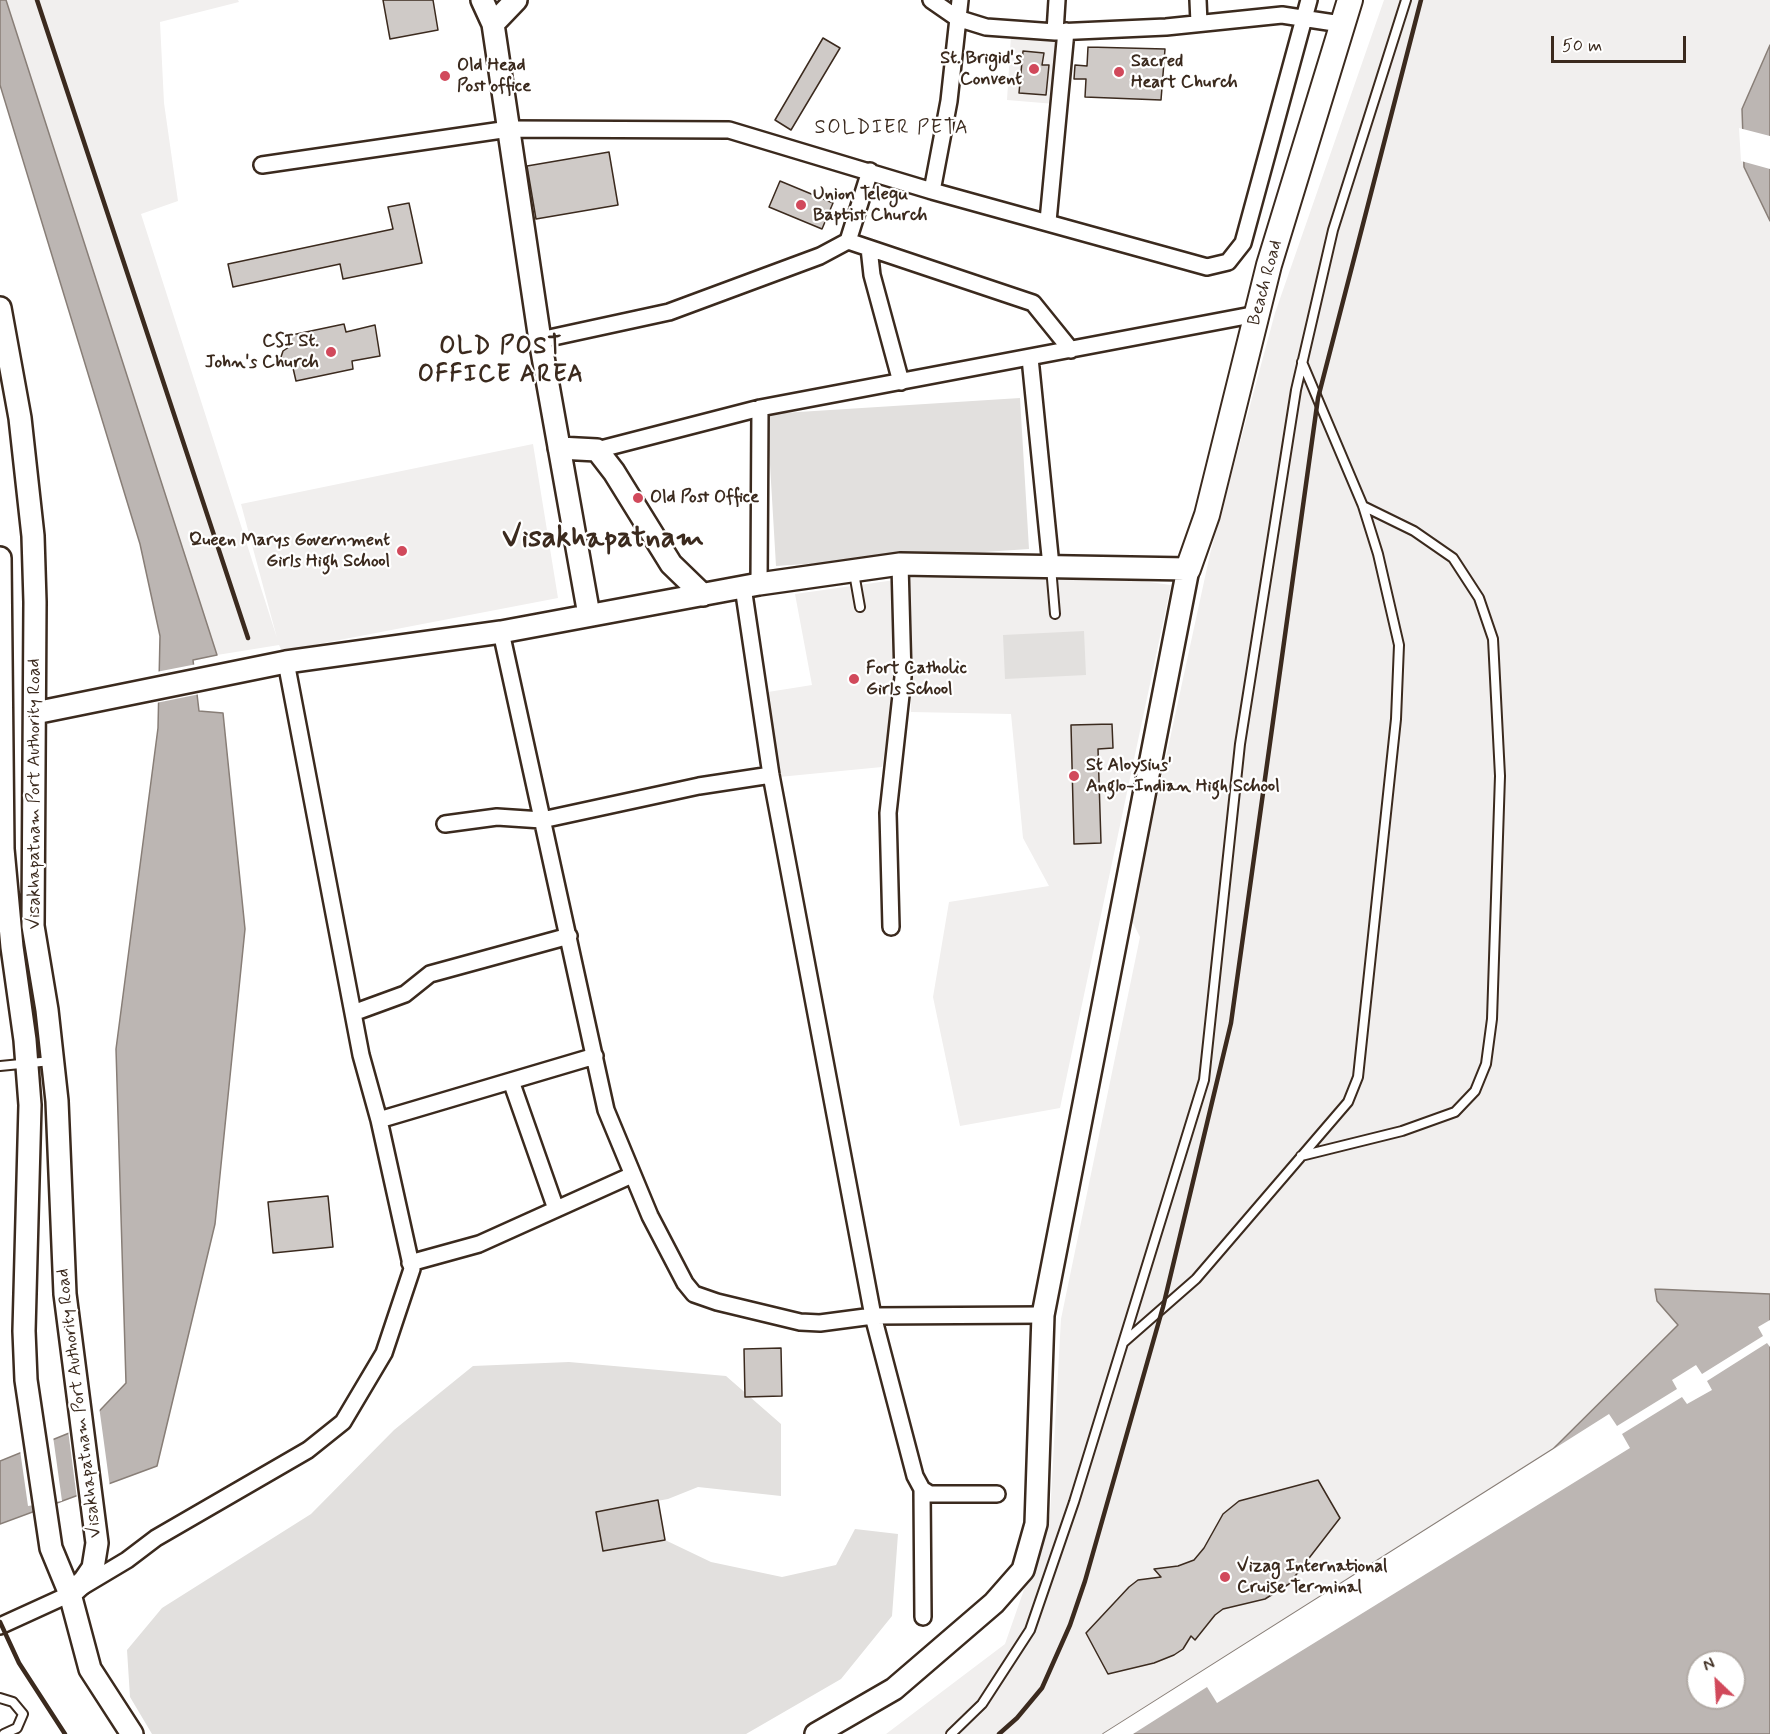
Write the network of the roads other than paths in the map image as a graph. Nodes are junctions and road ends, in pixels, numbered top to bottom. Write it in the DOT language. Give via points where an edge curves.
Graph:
graph roads {
  1 [pos="482,0"];
  2 [pos="516,0"];
  3 [pos="931,0"];
  4 [pos="960,0"];
  5 [pos="1057,0"];
  6 [pos="1198,0"];
  7 [pos="1308,0"];
  8 [pos="1350,0"];
  9 [pos="1406,0"];
  10 [pos="957,18"];
  11 [pos="1304,19"];
  12 [pos="1200,23"];
  13 [pos="493,24"];
  14 [pos="1341,24"];
  15 [pos="1061,32"];
  16 [pos="509,129"];
  17 [pos="262,165"];
  18 [pos="870,171"];
  19 [pos="932,191"];
  20 [pos="1048,221"];
  21 [pos="848,241"];
  22 [pos="869,248"];
  23 [pos="0,308"];
  24 [pos="1257,314"];
  25 [pos="540,340"];
  26 [pos="1071,350"];
  27 [pos="1030,358"];
  28 [pos="1302,362"];
  29 [pos="901,382"];
  30 [pos="760,408"];
  31 [pos="559,448"];
  32 [pos="597,450"];
  33 [pos="1363,506"];
  34 [pos="0,558"];
  35 [pos="900,564"];
  36 [pos="1051,566"];
  37 [pos="1188,569"];
  38 [pos="854,571"];
  39 [pos="751,586"];
  40 [pos="703,595"];
  41 [pos="860,607"];
  42 [pos="1055,614"];
  43 [pos="590,615"];
  44 [pos="501,632"];
  45 [pos="286,662"];
  46 [pos="35,713"];
  47 [pos="771,775"];
  48 [pos="542,820"];
  49 [pos="445,824"];
  50 [pos="891,927"];
  51 [pos="569,936"];
  52 [pos="353,1013"];
  53 [pos="595,1056"];
  54 [pos="53,1060"];
  55 [pos="27,1063"];
  56 [pos="0,1065"];
  57 [pos="511,1081"];
  58 [pos="379,1120"];
  59 [pos="1301,1156"];
  60 [pos="632,1175"];
  61 [pos="556,1209"];
  62 [pos="411,1263"];
  63 [pos="1043,1315"];
  64 [pos="873,1316"];
  65 [pos="1123,1342"];
  66 [pos="922,1489"];
  67 [pos="998,1494"];
  68 [pos="70,1594"];
  69 [pos="923,1617"];
  70 [pos="0,1626"];
  71 [pos="0,1698"];
  72 [pos="3,1734"];
  73 [pos="132,1734"];
  74 [pos="816,1734"];
  75 [pos="951,1734"];
  1 -- 13 [label="main road"];
  2 -- 13 [label="main road"];
  3 -- 10 [label="street"];
  4 -- 10 [label="street"];
  5 -- 15 [label="street"];
  6 -- 12 [label="street"];
  7 -- 11 [label="street"];
  8 -- 14 [label="main road, Beach Road"];
  9 -- 28 [label="lane" via="1333,230"];
  10 -- 15 [label="street" via="986,27"];
  10 -- 19 [label="street" via="949,101"];
  11 -- 12 [label="street" via="1282,15"];
  11 -- 14 [label="street"];
  11 -- 20 [label="street" via="1243,243 1228,262 1207,267"];
  12 -- 15 [label="street"];
  13 -- 16 [label="main road"];
  14 -- 24 [label="main road, Beach Road"];
  15 -- 20 [label="street"];
  16 -- 17 [label="street"];
  16 -- 18 [label="street" via="729,130"];
  16 -- 25 [label="main road"];
  18 -- 19 [label="street"];
  18 -- 21 [label="street"];
  19 -- 20 [label="street"];
  21 -- 22 [label="street"];
  21 -- 25 [label="street" via="820,256 669,312"];
  22 -- 26 [label="street" via="1034,303"];
  22 -- 29 [label="street" via="872,275"];
  23 -- 46 [label="main road, Visakhapatnam Port Authority Road" via="27,470 35,602"];
  24 -- 26 [label="street"];
  24 -- 37 [label="main road, Beach Road" via="1207,515"];
  25 -- 31 [label="main road"];
  26 -- 27 [label="street"];
  27 -- 29 [label="street"];
  27 -- 36 [label="street"];
  28 -- 33 [label="lane"];
  28 -- 65 [label="lane" via="1240,744 1204,1080"];
  29 -- 30 [label="street"];
  30 -- 32 [label="street"];
  30 -- 39 [label="street"];
  31 -- 32 [label="main road"];
  31 -- 43 [label="main road"];
  32 -- 40 [label="main road" via="671,564"];
  33 -- 59 [label="lane" via="1399,645 1396,719 1358,1077 1347,1102"];
  33 -- 59 [label="lane" via="1414,531 1453,558 1479,598 1493,639 1500,776 1492,1019 1486,1064 1475,1091 1455,1112 1402,1131"];
  34 -- 55 [label="main road, Visakhapatnam Port Authority Road" via="3,849"];
  35 -- 36 [label="main road"];
  35 -- 38 [label="main road"];
  35 -- 50 [label="street" via="903,677 888,813"];
  36 -- 37 [label="main road"];
  36 -- 42 [label="lane"];
  37 -- 63 [label="main road"];
  38 -- 39 [label="main road"];
  38 -- 41 [label="lane"];
  39 -- 40 [label="main road"];
  39 -- 47 [label="street"];
  40 -- 43 [label="main road"];
  43 -- 44 [label="main road"];
  44 -- 45 [label="main road"];
  44 -- 48 [label="street"];
  45 -- 46 [label="main road"];
  45 -- 52 [label="street"];
  46 -- 54 [label="main road, Visakhapatnam Port Authority Road" via="33,926"];
  47 -- 48 [label="street" via="699,786"];
  47 -- 64 [label="street"];
  48 -- 49 [label="street" via="497,817"];
  48 -- 51 [label="street"];
  51 -- 52 [label="street" via="430,974 405,993"];
  51 -- 53 [label="street"];
  52 -- 58 [label="street"];
  53 -- 57 [label="street"];
  53 -- 60 [label="street" via="606,1110"];
  54 -- 55 [label="lane"];
  54 -- 68 [label="main road, Visakhapatnam Port Authority Road" via="63,1271 97,1543 93,1568"];
  55 -- 56 [label="lane"];
  55 -- 68 [label="main road, Visakhapatnam Port Authority Road" via="30,1153 24,1353 51,1548"];
  57 -- 58 [label="street"];
  57 -- 61 [label="street"];
  58 -- 62 [label="street"];
  59 -- 65 [label="lane" via="1196,1279"];
  60 -- 61 [label="street"];
  60 -- 64 [label="street" via="694,1294 800,1322"];
  61 -- 62 [label="street" via="479,1244"];
  62 -- 68 [label="street" via="384,1353 343,1422 308,1450 156,1538"];
  63 -- 64 [label="street"];
  63 -- 74 [label="main road" via="1036,1524 1023,1570 994,1603 894,1689"];
  64 -- 66 [label="street" via="915,1476"];
  65 -- 75 [label="lane" via="1030,1630 982,1704"];
  66 -- 67 [label="street" via="930,1494"];
  66 -- 69 [label="street"];
  68 -- 70 [label="street"];
  68 -- 73 [label="main road" via="90,1669"];
  71 -- 72 [label="lane" via="14,1702 23,1714 18,1728"];
}
